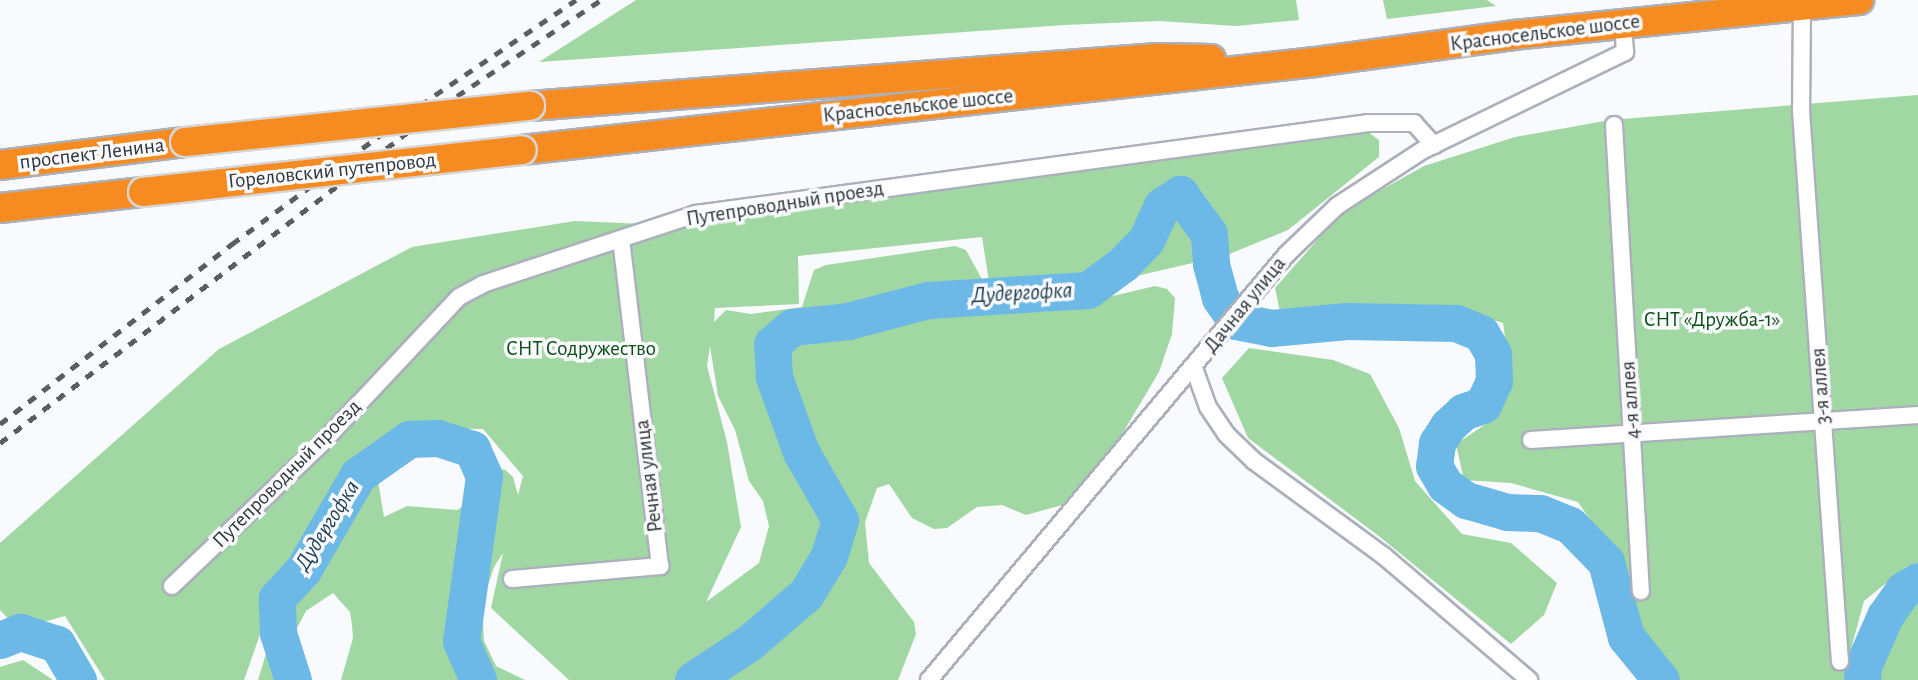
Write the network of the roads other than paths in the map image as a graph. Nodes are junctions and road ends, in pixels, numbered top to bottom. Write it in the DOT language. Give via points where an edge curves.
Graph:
graph roads {
  1 [pos="1858,0"];
  2 [pos="1802,5"];
  3 [pos="1623,23"];
  4 [pos="1315,62"];
  5 [pos="530,106"];
  6 [pos="1614,125"];
  7 [pos="185,142"];
  8 [pos="1434,145"];
  9 [pos="522,150"];
  10 [pos="0,165"];
  11 [pos="143,192"];
  12 [pos="0,208"];
  13 [pos="621,239"];
  14 [pos="1194,368"];
  15 [pos="1918,415"];
  16 [pos="1824,422"];
  17 [pos="1633,436"];
  18 [pos="1531,440"];
  19 [pos="512,579"];
  20 [pos="172,586"];
  21 [pos="1641,591"];
  22 [pos="1840,662"];
  23 [pos="929,680"];
  24 [pos="1529,680"];
  1 -- 2 [label="highway, Красносельское шоссе"];
  2 -- 3 [label="highway, Красносельское шоссе"];
  2 -- 16 [label="street, 3-я аллея" via="1801,111"];
  3 -- 4 [label="highway, Красносельское шоссе"];
  3 -- 8 [label="street, Дачная улица" via="1625,52"];
  4 -- 5 [label="highway, Красносельское шоссе" via="1157,58"];
  4 -- 9 [label="highway, Красносельское шоссе"];
  5 -- 7 [label="highway, Гореловский путепровод, bridge"];
  6 -- 17 [label="street, 4-я аллея"];
  7 -- 10 [label="highway, проспект Ленина"];
  8 -- 13 [label="street, Путепроводный проезд" via="1413,123 1369,123 696,214"];
  8 -- 14 [label="street, Дачная улица" via="1337,206 1260,286"];
  9 -- 11 [label="highway, Гореловский путепровод, bridge"];
  11 -- 12 [label="highway, проспект Ленина"];
  13 -- 19 [label="street, Речная улица" via="660,566"];
  13 -- 20 [label="street, Путепроводный проезд" via="483,284 459,297 321,444"];
  14 -- 23 [label="street, Дачная улица"];
  14 -- 24 [label="street" via="1208,407 1226,434 1254,461 1384,556"];
  15 -- 16 [label="street"];
  16 -- 17 [label="street"];
  16 -- 22 [label="street, 3-я аллея"];
  17 -- 18 [label="street"];
  17 -- 21 [label="street, 4-я аллея"];
}
